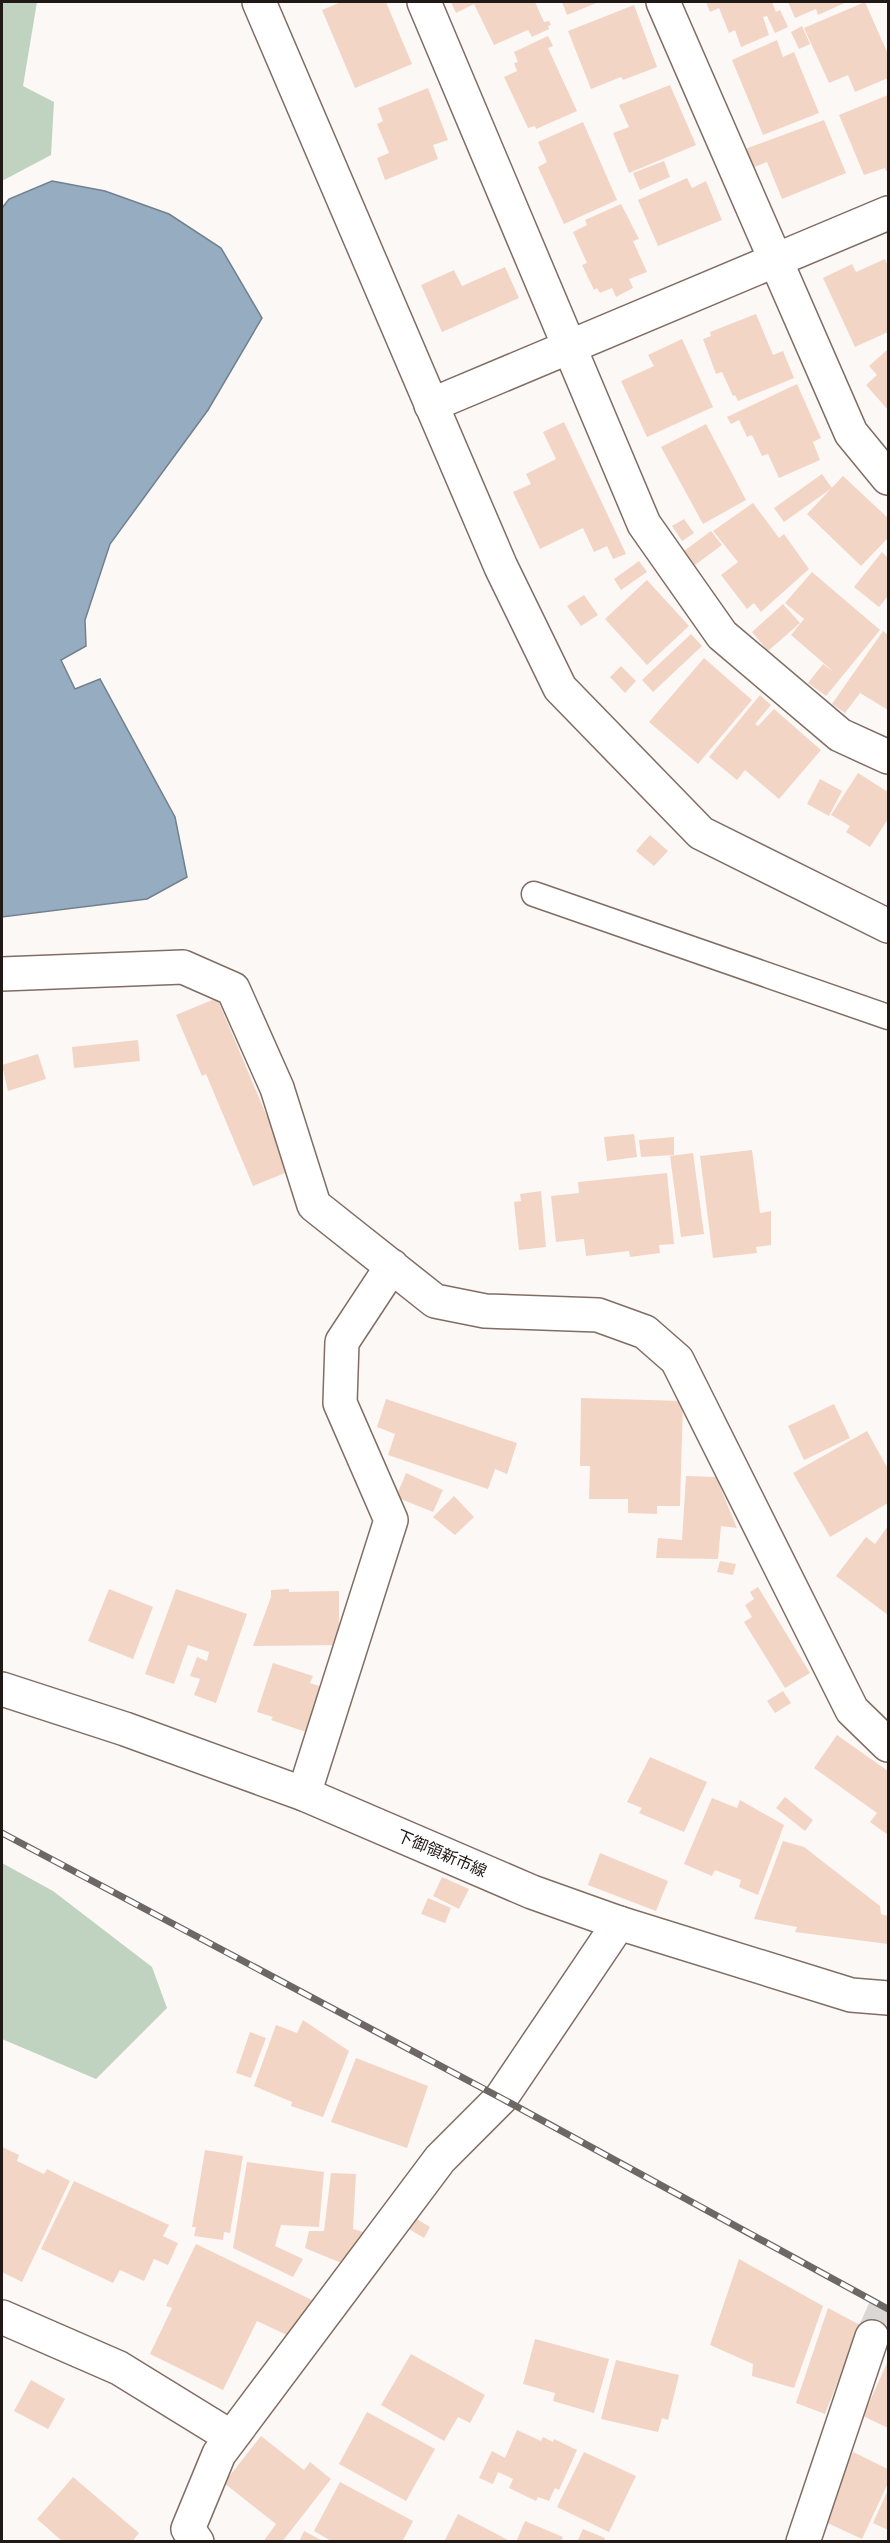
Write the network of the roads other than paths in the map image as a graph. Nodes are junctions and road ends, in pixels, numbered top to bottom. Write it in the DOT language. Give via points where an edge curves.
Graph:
graph roads {
  1 [pos="259,2"];
  2 [pos="424,2"];
  3 [pos="663,2"];
  4 [pos="888,213"];
  5 [pos="774,260"];
  6 [pos="568,348"];
  7 [pos="431,405"];
  8 [pos="888,478"];
  9 [pos="888,757"];
  10 [pos="534,894"];
  11 [pos="888,926"];
  12 [pos="2,974"];
  13 [pos="888,1017"];
  14 [pos="392,1266"];
  15 [pos="2,1689"];
  16 [pos="888,1745"];
  17 [pos="304,1794"];
  18 [pos="619,1923"];
  19 [pos="888,1998"];
  20 [pos="2,2317"];
  21 [pos="872,2337"];
  22 [pos="231,2438"];
  23 [pos="188,2537"];
  24 [pos="803,2541"];
  1 -- 7 [label="street"];
  2 -- 6 [label="street"];
  3 -- 5 [label="street"];
  4 -- 5 [label="street"];
  5 -- 6 [label="street"];
  5 -- 8 [label="street" via="851,434"];
  6 -- 7 [label="street"];
  6 -- 9 [label="street" via="644,524 722,635 840,735"];
  7 -- 11 [label="street" via="501,567 560,687 701,833"];
  10 -- 13 [label="lane"];
  12 -- 14 [label="street" via="183,967 233,989 277,1088 314,1204"];
  14 -- 16 [label="street" via="435,1301 485,1311 598,1315 645,1332 677,1360 852,1710"];
  14 -- 17 [label="street" via="342,1342 340,1403 391,1520"];
  15 -- 17 [label="street, 下御領新市線"];
  17 -- 18 [label="street, 下御領新市線" via="532,1892"];
  18 -- 19 [label="street, 下御領新市線" via="851,1995"];
  18 -- 22 [label="street" via="501,2098 440,2159"];
  20 -- 22 [label="street" via="119,2368"];
  21 -- 24 [label="street"];
  22 -- 23 [label="street" via="219,2454"];
}
